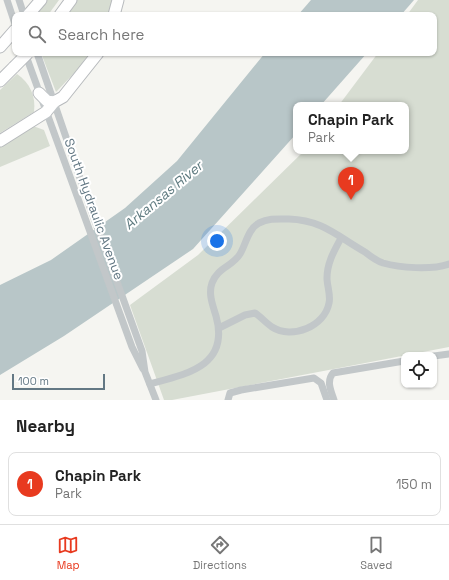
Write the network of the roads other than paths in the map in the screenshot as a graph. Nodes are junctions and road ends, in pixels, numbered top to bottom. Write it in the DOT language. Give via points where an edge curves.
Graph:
graph roads {
  1 [pos="6,0"];
  2 [pos="19,0"];
  3 [pos="71,0"];
  4 [pos="118,0"];
  5 [pos="39,2"];
  6 [pos="23,12"];
  7 [pos="31,12"];
  8 [pos="62,12"];
  9 [pos="115,12"];
  10 [pos="12,16"];
  11 [pos="12,33"];
  12 [pos="2,45"];
  13 [pos="23,56"];
  14 [pos="27,56"];
  15 [pos="38,56"];
  16 [pos="96,56"];
  17 [pos="0,81"];
  18 [pos="39,93"];
  19 [pos="54,102"];
  20 [pos="46,112"];
  21 [pos="0,141"];
  22 [pos="341,238"];
  23 [pos="449,264"];
  24 [pos="219,328"];
  25 [pos="449,354"];
  26 [pos="437,356"];
  27 [pos="401,362"];
  28 [pos="145,372"];
  29 [pos="150,384"];
  30 [pos="156,400"];
  31 [pos="228,400"];
  32 [pos="327,400"];
  33 [pos="334,400"];
  1 -- 10 [label="street"];
  2 -- 6 [label="street"];
  3 -- 8 [label="highway"];
  4 -- 9 [label="highway"];
  5 -- 7 [label="highway"];
  11 -- 12 [label="highway"];
  13 -- 17 [label="highway, bridge"];
  14 -- 18 [label="street, South Hydraulic Avenue"];
  15 -- 19 [label="street, South Hydraulic Avenue"];
  16 -- 19 [label="highway" via="63,97"];
  18 -- 19 [label="highway" via="47,101"];
  18 -- 20 [label="street, South Hydraulic Avenue"];
  19 -- 20 [label="highway"];
  19 -- 28 [label="street, South Hydraulic Avenue" via="142,351"];
  20 -- 21 [label="highway"];
  20 -- 28 [label="street, South Hydraulic Avenue" via="135,356"];
  22 -- 23 [label="street" via="382,263 422,268"];
  22 -- 24 [label="street" via="330,258 327,278 330,302 322,319 310,328 287,332 273,328 255,313"];
  22 -- 24 [label="street" via="323,225 301,220 272,218 258,224 233,263 218,271 211,284 210,294"];
  24 -- 29 [label="street" via="219,340 208,362 191,372"];
  25 -- 26 [label="street"];
  27 -- 33 [label="street" via="333,373 329,383"];
  28 -- 29 [label="street, South Hydraulic Avenue"];
  29 -- 30 [label="street, South Hydraulic Avenue"];
  31 -- 32 [label="street" via="230,394 240,390 314,378 321,382"];
}
